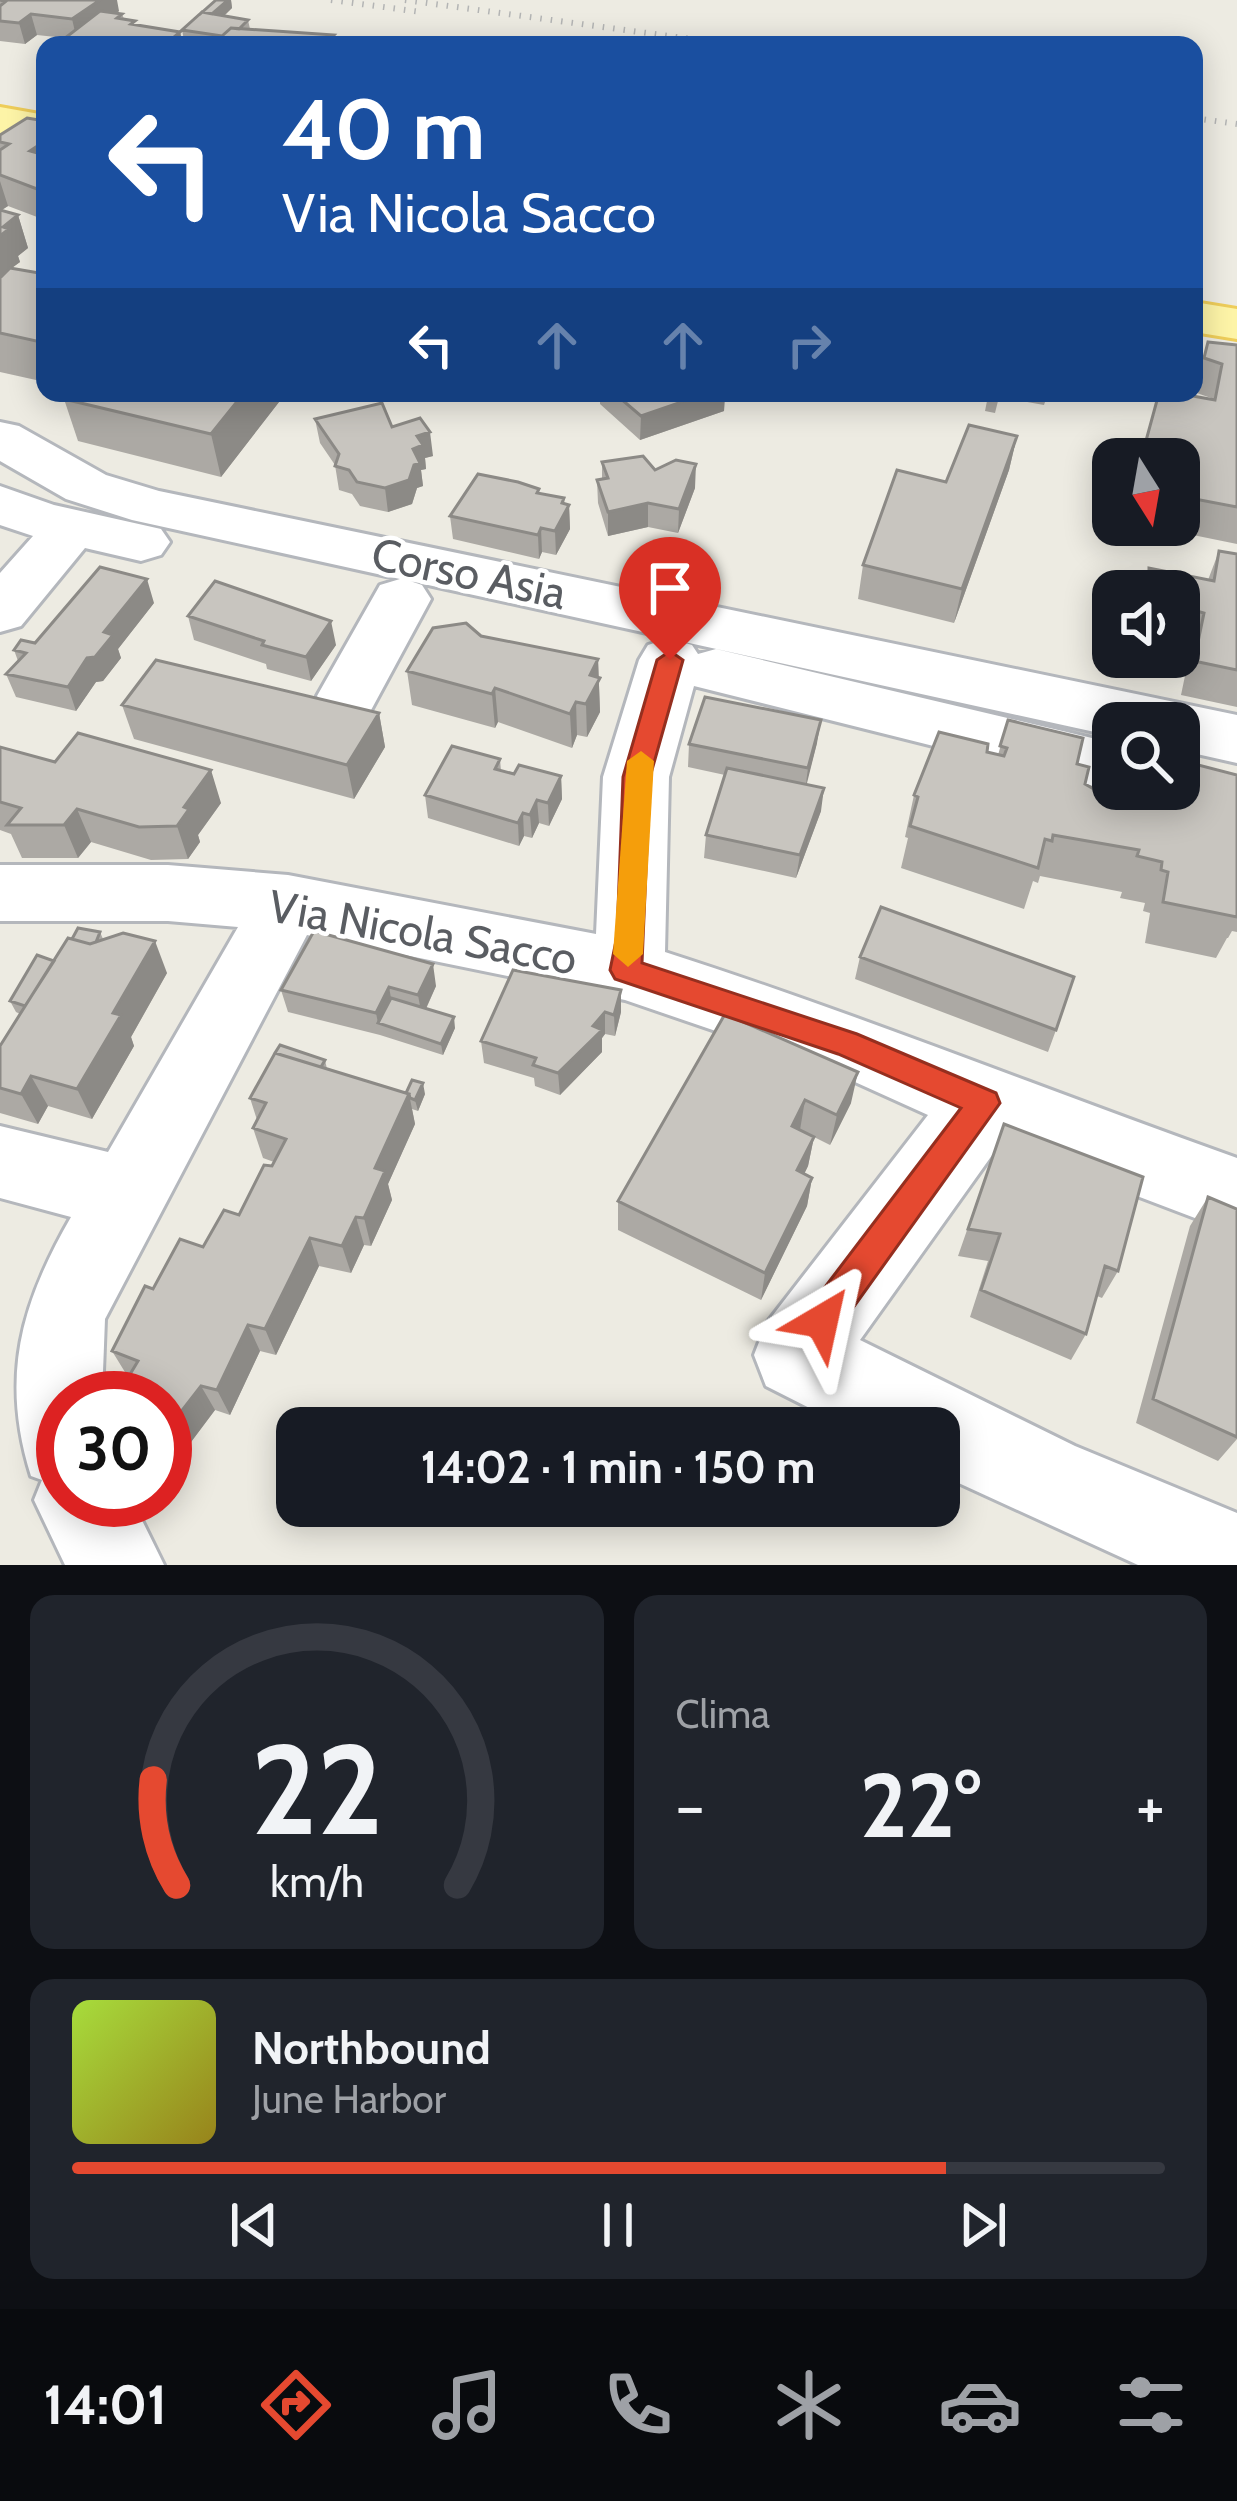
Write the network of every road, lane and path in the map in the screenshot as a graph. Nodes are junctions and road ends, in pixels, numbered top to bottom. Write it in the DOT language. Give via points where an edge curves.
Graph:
graph roads {
  1 [pos="0,120"];
  2 [pos="36,126"];
  3 [pos="1203,318"];
  4 [pos="1237,324"];
  5 [pos="0,438"];
  6 [pos="0,504"];
  7 [pos="72,526"];
  8 [pos="401,599"];
  9 [pos="0,612"];
  10 [pos="670,660"];
  11 [pos="348,696"];
  12 [pos="1092,708"];
  13 [pos="1200,732"];
  14 [pos="1237,740"];
  15 [pos="1092,761"];
  16 [pos="1200,787"];
  17 [pos="1237,796"];
  18 [pos="0,893"];
  19 [pos="288,903"];
  20 [pos="626,970"];
  21 [pos="984,1103"];
  22 [pos="0,1162"];
  23 [pos="128,1195"];
  24 [pos="1237,1196"];
  25 [pos="58,1371"];
  26 [pos="95,1527"];
  27 [pos="1237,1560"];
  28 [pos="117,1565"];
  1 -- 2 [label="main road"];
  3 -- 4 [label="main road"];
  5 -- 12 [label="street, Corso Asia" via="86,488 152,507"];
  6 -- 7 [label="street, Corso Asia"];
  7 -- 8 [label="street, Corso Asia"];
  7 -- 9 [label="street"];
  8 -- 10 [label="street, Corso Asia"];
  8 -- 11 [label="street"];
  10 -- 15 [label="street, Corso Asia"];
  10 -- 20 [label="street" via="636,777"];
  13 -- 14 [label="street"];
  16 -- 17 [label="street"];
  18 -- 19 [label="street, Via Nicola Sacco"];
  19 -- 20 [label="street, Via Nicola Sacco"];
  19 -- 23 [label="street"];
  20 -- 21 [label="street, Via Nicola Sacco" via="846,1043"];
  21 -- 24 [label="street, Via Nicola Sacco"];
  21 -- 27 [label="street" via="797,1355 1043,1478"];
  22 -- 23 [label="street"];
  23 -- 25 [label="street" via="63,1313"];
  26 -- 28 [label="street"];
}
